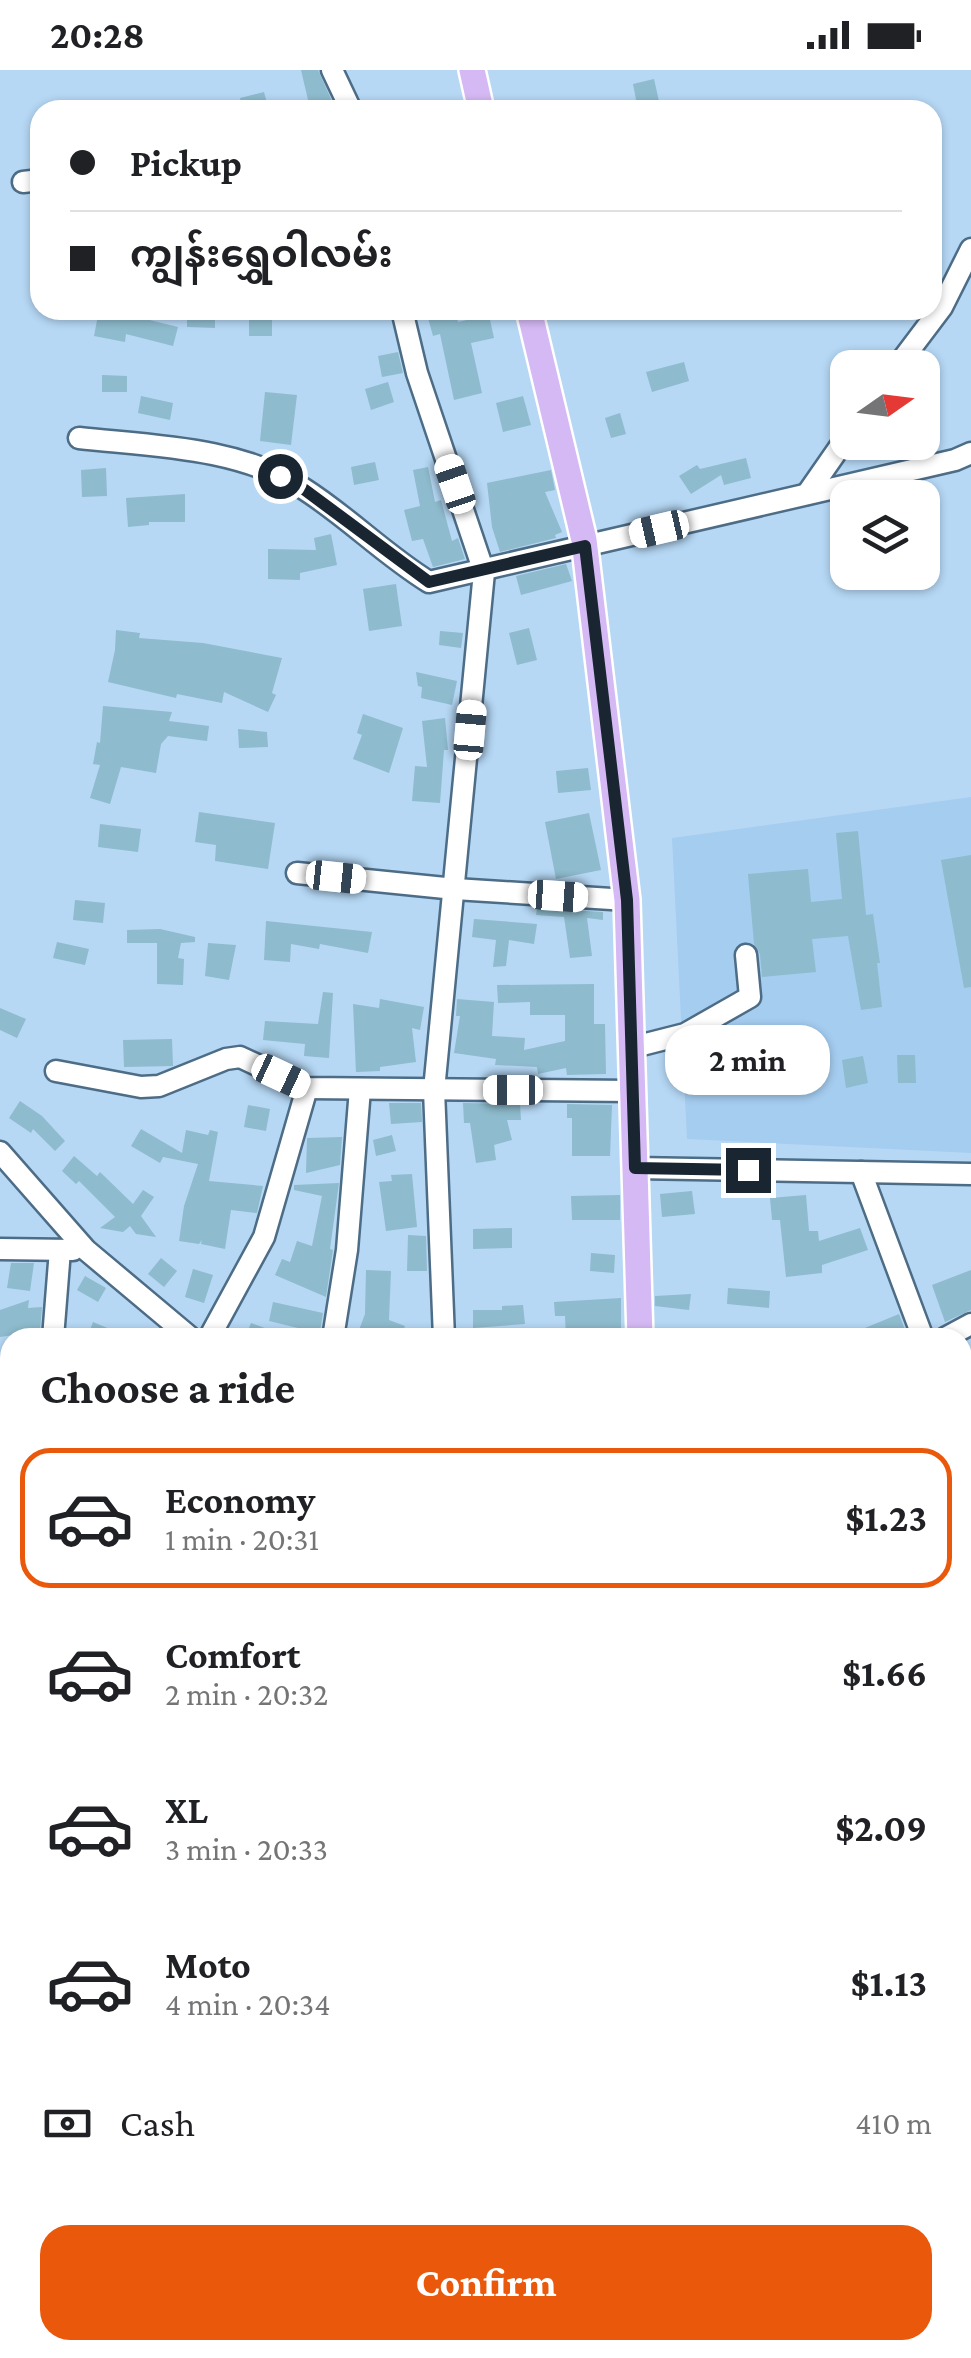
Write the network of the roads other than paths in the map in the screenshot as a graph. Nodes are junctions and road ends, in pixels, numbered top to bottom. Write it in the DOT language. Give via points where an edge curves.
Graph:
graph roads {
  1 [pos="332,70"];
  2 [pos="472,70"];
  3 [pos="346,100"];
  4 [pos="479,100"];
  5 [pos="971,249"];
  6 [pos="942,307"];
  7 [pos="404,320"];
  8 [pos="531,320"];
  9 [pos="932,320"];
  10 [pos="910,350"];
  11 [pos="78,438"];
  12 [pos="971,453"];
  13 [pos="831,460"];
  14 [pos="807,494"];
  15 [pos="585,546"];
  16 [pos="484,572"];
  17 [pos="297,873"];
  18 [pos="456,889"];
  19 [pos="627,900"];
  20 [pos="746,955"];
  21 [pos="630,1048"];
  22 [pos="56,1071"];
  23 [pos="307,1088"];
  24 [pos="360,1089"];
  25 [pos="434,1090"];
  26 [pos="631,1091"];
  27 [pos="0,1152"];
  28 [pos="635,1168"];
  29 [pos="860,1172"];
  30 [pos="971,1174"];
  31 [pos="0,1250"];
  32 [pos="60,1250"];
  33 [pos="86,1250"];
  34 [pos="54,1328"];
  35 [pos="179,1328"];
  36 [pos="214,1328"];
  37 [pos="335,1328"];
  38 [pos="444,1328"];
  39 [pos="640,1328"];
  40 [pos="919,1328"];
  1 -- 3 [label="street"];
  2 -- 4 [label="main road"];
  5 -- 6 [label="street"];
  7 -- 16 [label="street"];
  8 -- 15 [label="main road"];
  9 -- 10 [label="street"];
  11 -- 16 [label="street" via="223,456 305,490 429,582"];
  12 -- 14 [label="street"];
  13 -- 14 [label="street"];
  14 -- 15 [label="street"];
  15 -- 16 [label="street"];
  15 -- 19 [label="main road"];
  16 -- 18 [label="street"];
  17 -- 18 [label="street"];
  18 -- 19 [label="street"];
  18 -- 25 [label="street"];
  19 -- 21 [label="main road"];
  20 -- 21 [label="street" via="750,998 685,1034"];
  21 -- 26 [label="main road"];
  22 -- 23 [label="street" via="158,1086 240,1057"];
  23 -- 24 [label="street"];
  23 -- 36 [label="street" via="264,1237"];
  24 -- 25 [label="street"];
  24 -- 37 [label="street"];
  25 -- 26 [label="street"];
  25 -- 38 [label="street"];
  26 -- 28 [label="main road"];
  27 -- 33 [label="street"];
  28 -- 29 [label="street"];
  28 -- 39 [label="main road"];
  29 -- 30 [label="street"];
  29 -- 40 [label="street"];
  31 -- 32 [label="street"];
  32 -- 33 [label="street"];
  32 -- 34 [label="street"];
  33 -- 35 [label="street"];
}
